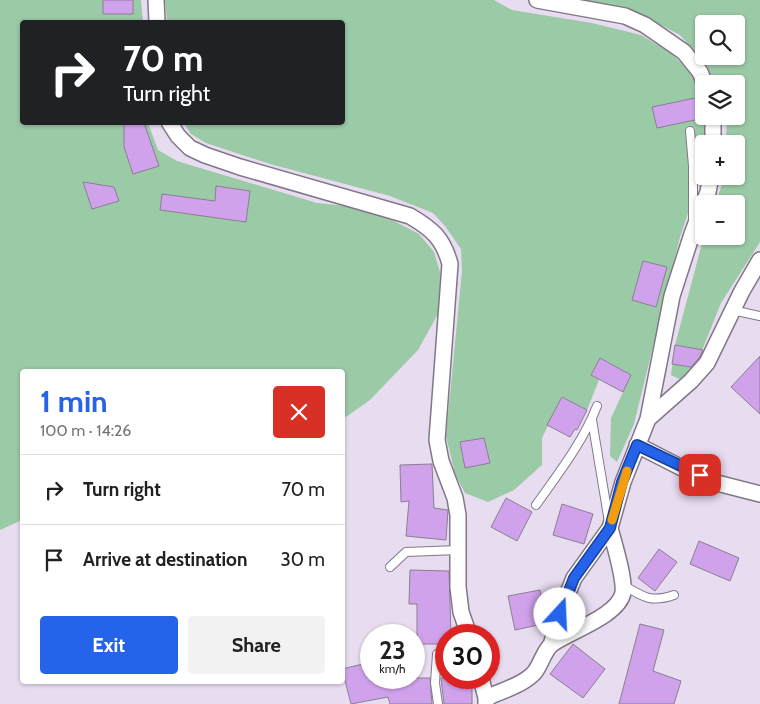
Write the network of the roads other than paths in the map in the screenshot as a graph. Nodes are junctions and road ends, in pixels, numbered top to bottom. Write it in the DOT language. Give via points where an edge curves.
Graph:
graph roads {
  1 [pos="156,0"];
  2 [pos="537,0"];
  3 [pos="158,20"];
  4 [pos="701,75"];
  5 [pos="171,125"];
  6 [pos="690,132"];
  7 [pos="709,185"];
  8 [pos="692,234"];
  9 [pos="760,260"];
  10 [pos="732,310"];
  11 [pos="760,316"];
  12 [pos="597,406"];
  13 [pos="648,418"];
  14 [pos="592,420"];
  15 [pos="637,445"];
  16 [pos="760,494"];
  17 [pos="536,506"];
  18 [pos="610,528"];
  19 [pos="458,550"];
  20 [pos="390,567"];
  21 [pos="623,586"];
  22 [pos="674,594"];
  23 [pos="465,624"];
  24 [pos="551,645"];
  25 [pos="436,689"];
  26 [pos="486,701"];
  27 [pos="438,704"];
  1 -- 3 [label="street"];
  2 -- 4 [label="street" via="625,16 645,24 684,52"];
  5 -- 19 [label="street" via="190,148 206,155 410,216 439,238 450,264 437,440 455,498"];
  6 -- 8 [label="lane"];
  7 -- 8 [label="street"];
  8 -- 13 [label="street" via="672,296"];
  9 -- 10 [label="street"];
  10 -- 11 [label="lane"];
  10 -- 13 [label="street" via="707,363"];
  12 -- 14 [label="lane"];
  13 -- 15 [label="street"];
  14 -- 17 [label="lane"];
  14 -- 18 [label="lane"];
  15 -- 16 [label="street" via="718,483"];
  15 -- 18 [label="street" via="622,482"];
  18 -- 21 [label="street"];
  18 -- 24 [label="street" via="574,578"];
  19 -- 20 [label="lane" via="406,552"];
  19 -- 23 [label="street" via="458,587"];
  21 -- 22 [label="lane" via="651,599"];
  21 -- 24 [label="street" via="620,600 610,610"];
  24 -- 26 [label="street" via="533,674"];
  25 -- 27 [label="lane"];
}
